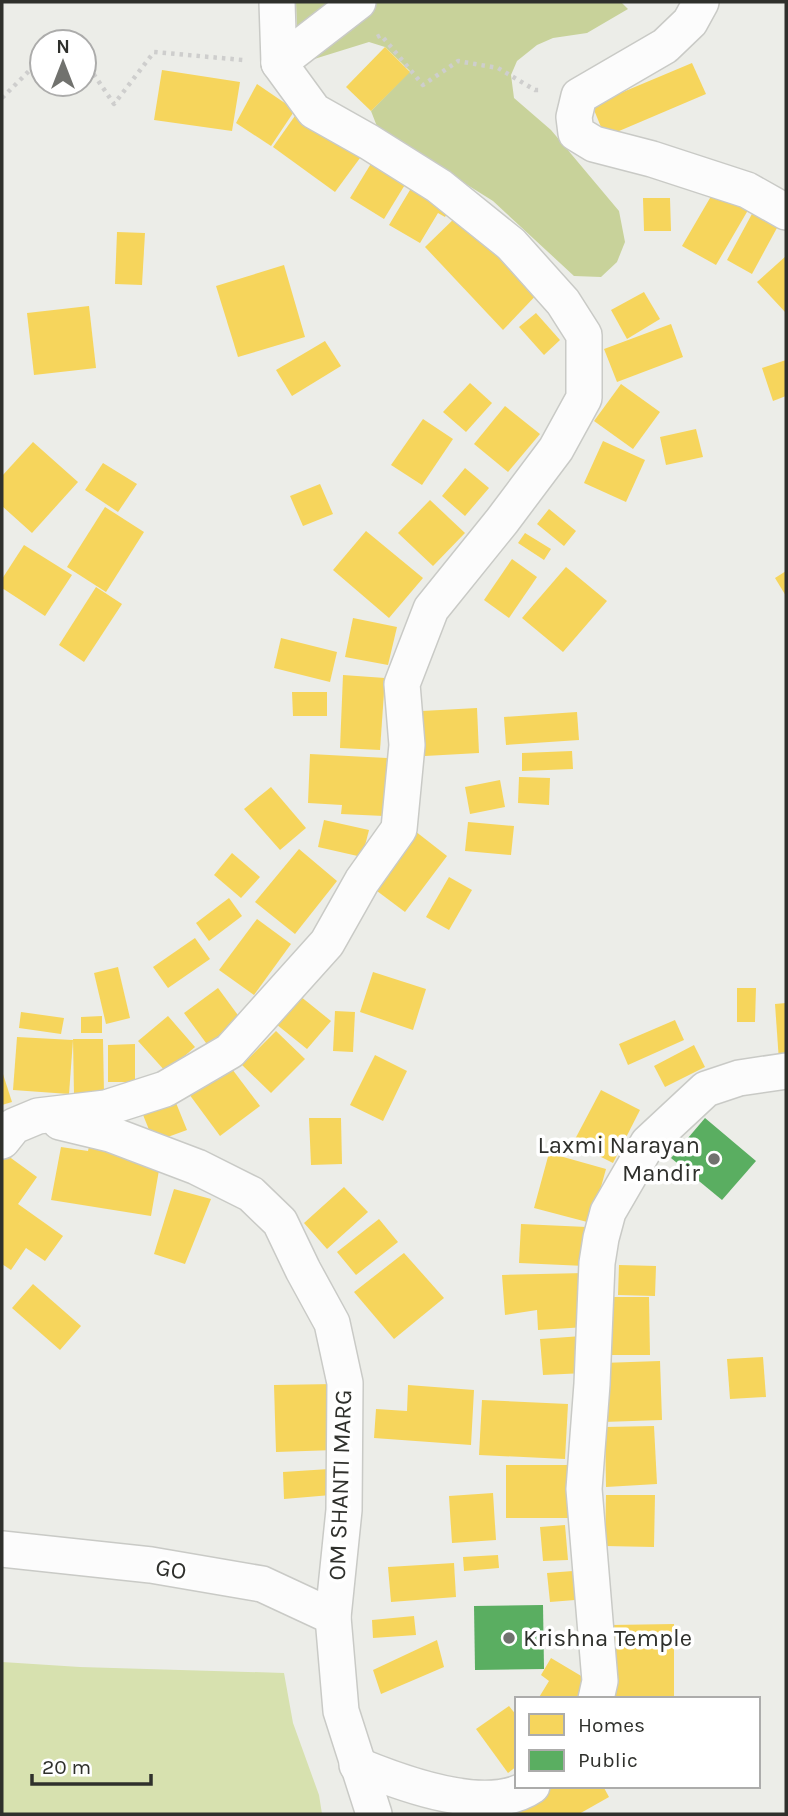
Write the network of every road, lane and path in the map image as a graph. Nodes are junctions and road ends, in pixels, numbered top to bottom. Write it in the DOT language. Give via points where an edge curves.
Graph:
graph roads {
  1 [pos="276,2"];
  2 [pos="358,2"];
  3 [pos="701,2"];
  4 [pos="370,42"];
  5 [pos="279,63"];
  6 [pos="28,72"];
  7 [pos="98,81"];
  8 [pos="579,96"];
  9 [pos="2,98"];
  10 [pos="786,212"];
  11 [pos="786,1071"];
  12 [pos="38,1116"];
  13 [pos="2,1141"];
  14 [pos="2,1549"];
  15 [pos="333,1617"];
  16 [pos="596,1697"];
  17 [pos="358,1765"];
  18 [pos="530,1788"];
  19 [pos="373,1814"];
  1 -- 5 [label="street"];
  2 -- 5 [label="street"];
  3 -- 8 [label="street" via="690,22 665,46"];
  4 -- 8 [label="path" via="381,35 423,85 458,61 498,68 536,90"];
  5 -- 7 [label="path" via="154,52 114,104"];
  5 -- 12 [label="street" via="314,111 439,186 511,244 563,302 584,335 584,398 556,449 431,609 402,684 407,745 399,829 362,880 327,943 230,1051 164,1089 106,1108"];
  6 -- 9 [label="path"];
  8 -- 10 [label="street" via="576,133 594,144 747,190"];
  11 -- 16 [label="street" via="706,1089 648,1143 608,1212 597,1263 584,1489 600,1681"];
  12 -- 13 [label="street" via="14,1126"];
  12 -- 15 [label="street, OM SHANTI MARG" via="110,1133 197,1167 251,1194 280,1222 332,1323 345,1383 344,1510"];
  14 -- 15 [label="street, GO" via="262,1584"];
  15 -- 17 [label="street, OM SHANTI MARG" via="341,1711"];
  17 -- 18 [label="street" via="439,1796 475,1801 505,1800"];
  17 -- 19 [label="street, OM SHANTI MARG"];
}
